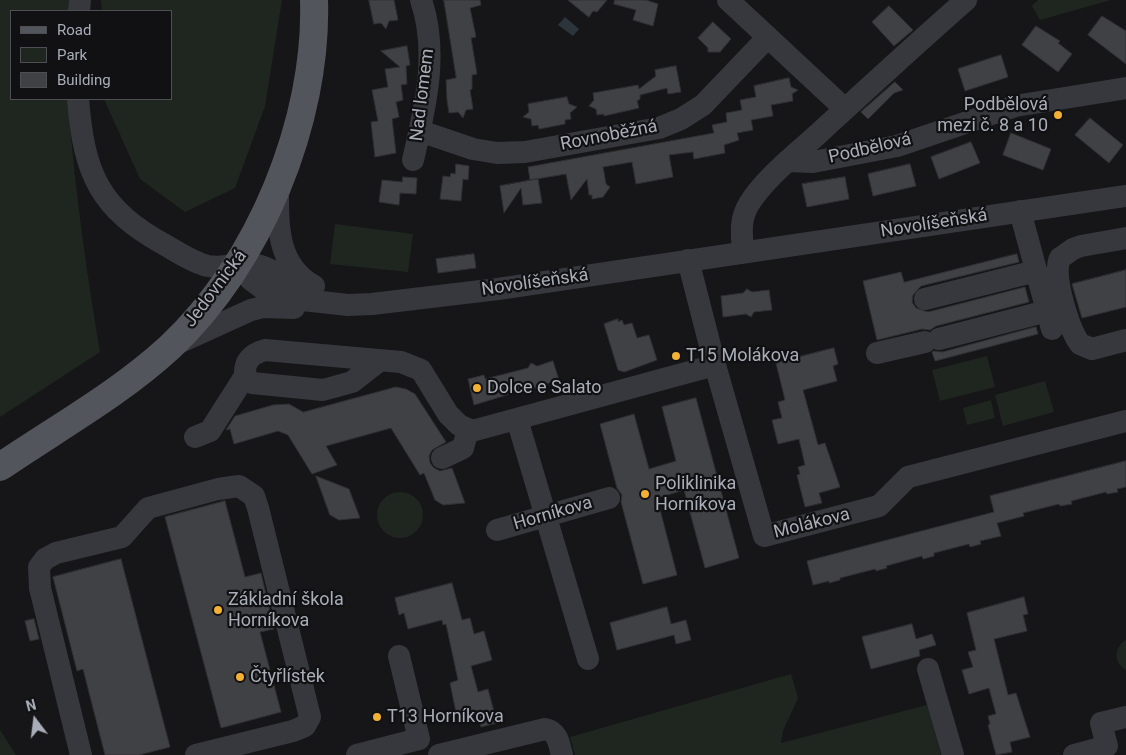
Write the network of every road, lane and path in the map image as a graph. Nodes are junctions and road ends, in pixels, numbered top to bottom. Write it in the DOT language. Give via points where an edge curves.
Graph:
graph roads {
  1 [pos="314,0"];
  2 [pos="421,0"];
  3 [pos="728,0"];
  4 [pos="966,0"];
  5 [pos="768,37"];
  6 [pos="1126,88"];
  7 [pos="78,100"];
  8 [pos="845,109"];
  9 [pos="420,131"];
  10 [pos="413,160"];
  11 [pos="788,161"];
  12 [pos="278,183"];
  13 [pos="1126,196"];
  14 [pos="1020,211"];
  15 [pos="1126,238"];
  16 [pos="743,252"];
  17 [pos="688,260"];
  18 [pos="239,265"];
  19 [pos="1036,270"];
  20 [pos="925,299"];
  21 [pos="337,303"];
  22 [pos="1126,340"];
  23 [pos="170,347"];
  24 [pos="877,353"];
  25 [pos="379,361"];
  26 [pos="715,365"];
  27 [pos="245,376"];
  28 [pos="516,419"];
  29 [pos="1126,421"];
  30 [pos="468,428"];
  31 [pos="195,437"];
  32 [pos="442,458"];
  33 [pos="0,467"];
  34 [pos="609,498"];
  35 [pos="544,516"];
  36 [pos="497,530"];
  37 [pos="399,656"];
  38 [pos="588,659"];
  39 [pos="928,669"];
  40 [pos="1126,717"];
  41 [pos="414,746"];
  42 [pos="81,755"];
  43 [pos="196,755"];
  44 [pos="357,755"];
  45 [pos="440,755"];
  46 [pos="562,755"];
  47 [pos="953,755"];
  48 [pos="1074,755"];
  1 -- 12 [label="main road, Jedovnická" via="311,65 298,124"];
  2 -- 9 [label="street, Nad lomem" via="429,30 430,60"];
  3 -- 5 [label="street"];
  4 -- 8 [label="street"];
  5 -- 8 [label="street"];
  5 -- 9 [label="street, Rovnoběžná" via="703,105 659,128 525,152 497,153 473,149"];
  6 -- 11 [label="street, Podbělová" via="1015,106 888,148 813,162"];
  7 -- 18 [label="street" via="90,167 116,212 145,235 196,262 208,266"];
  8 -- 11 [label="street"];
  9 -- 10 [label="street, Nad lomem"];
  11 -- 16 [label="street" via="749,204 741,224"];
  12 -- 18 [label="main road, Jedovnická"];
  12 -- 21 [label="street" via="279,235 289,261 306,282"];
  13 -- 14 [label="street, Novolíšeňská"];
  14 -- 16 [label="street, Novolíšeňská"];
  14 -- 19 [label="street"];
  15 -- 22 [label="street" via="1073,249 1060,258 1056,272 1072,328 1080,344 1092,349"];
  16 -- 17 [label="street, Novolíšeňská"];
  17 -- 21 [label="street, Novolíšeňská" via="498,289"];
  17 -- 26 [label="street, Molákova"];
  18 -- 21 [label="street, Novolíšeňská" via="266,291 305,302"];
  18 -- 23 [label="main road, Jedovnická" via="198,318"];
  19 -- 20 [label="street"];
  19 -- 24 [label="street" via="1049,320"];
  21 -- 23 [label="street" via="304,309 263,307 251,310"];
  23 -- 33 [label="main road, Jedovnická" via="120,387"];
  25 -- 27 [label="street" via="352,382 323,390 252,382"];
  25 -- 27 [label="street" via="265,350 249,359"];
  25 -- 30 [label="street" via="402,362 421,370 448,414 459,425"];
  26 -- 28 [label="street"];
  26 -- 29 [label="street, Molákova" via="764,536 879,506 908,477"];
  27 -- 31 [label="street" via="210,431"];
  28 -- 30 [label="street" via="472,431"];
  28 -- 35 [label="street"];
  30 -- 32 [label="street" via="462,448"];
  34 -- 35 [label="street, Horníkova"];
  35 -- 36 [label="street, Horníkova"];
  35 -- 38 [label="street"];
  37 -- 41 [label="street"];
  39 -- 47 [label="street"];
  40 -- 48 [label="street" via="1101,723 1107,746"];
  41 -- 44 [label="street"];
  42 -- 43 [label="street" via="40,588 39,567 56,553 122,537 148,508 239,486 254,496 258,508 310,718 305,726 293,732"];
  45 -- 46 [label="street" via="545,729 554,732"];
}
